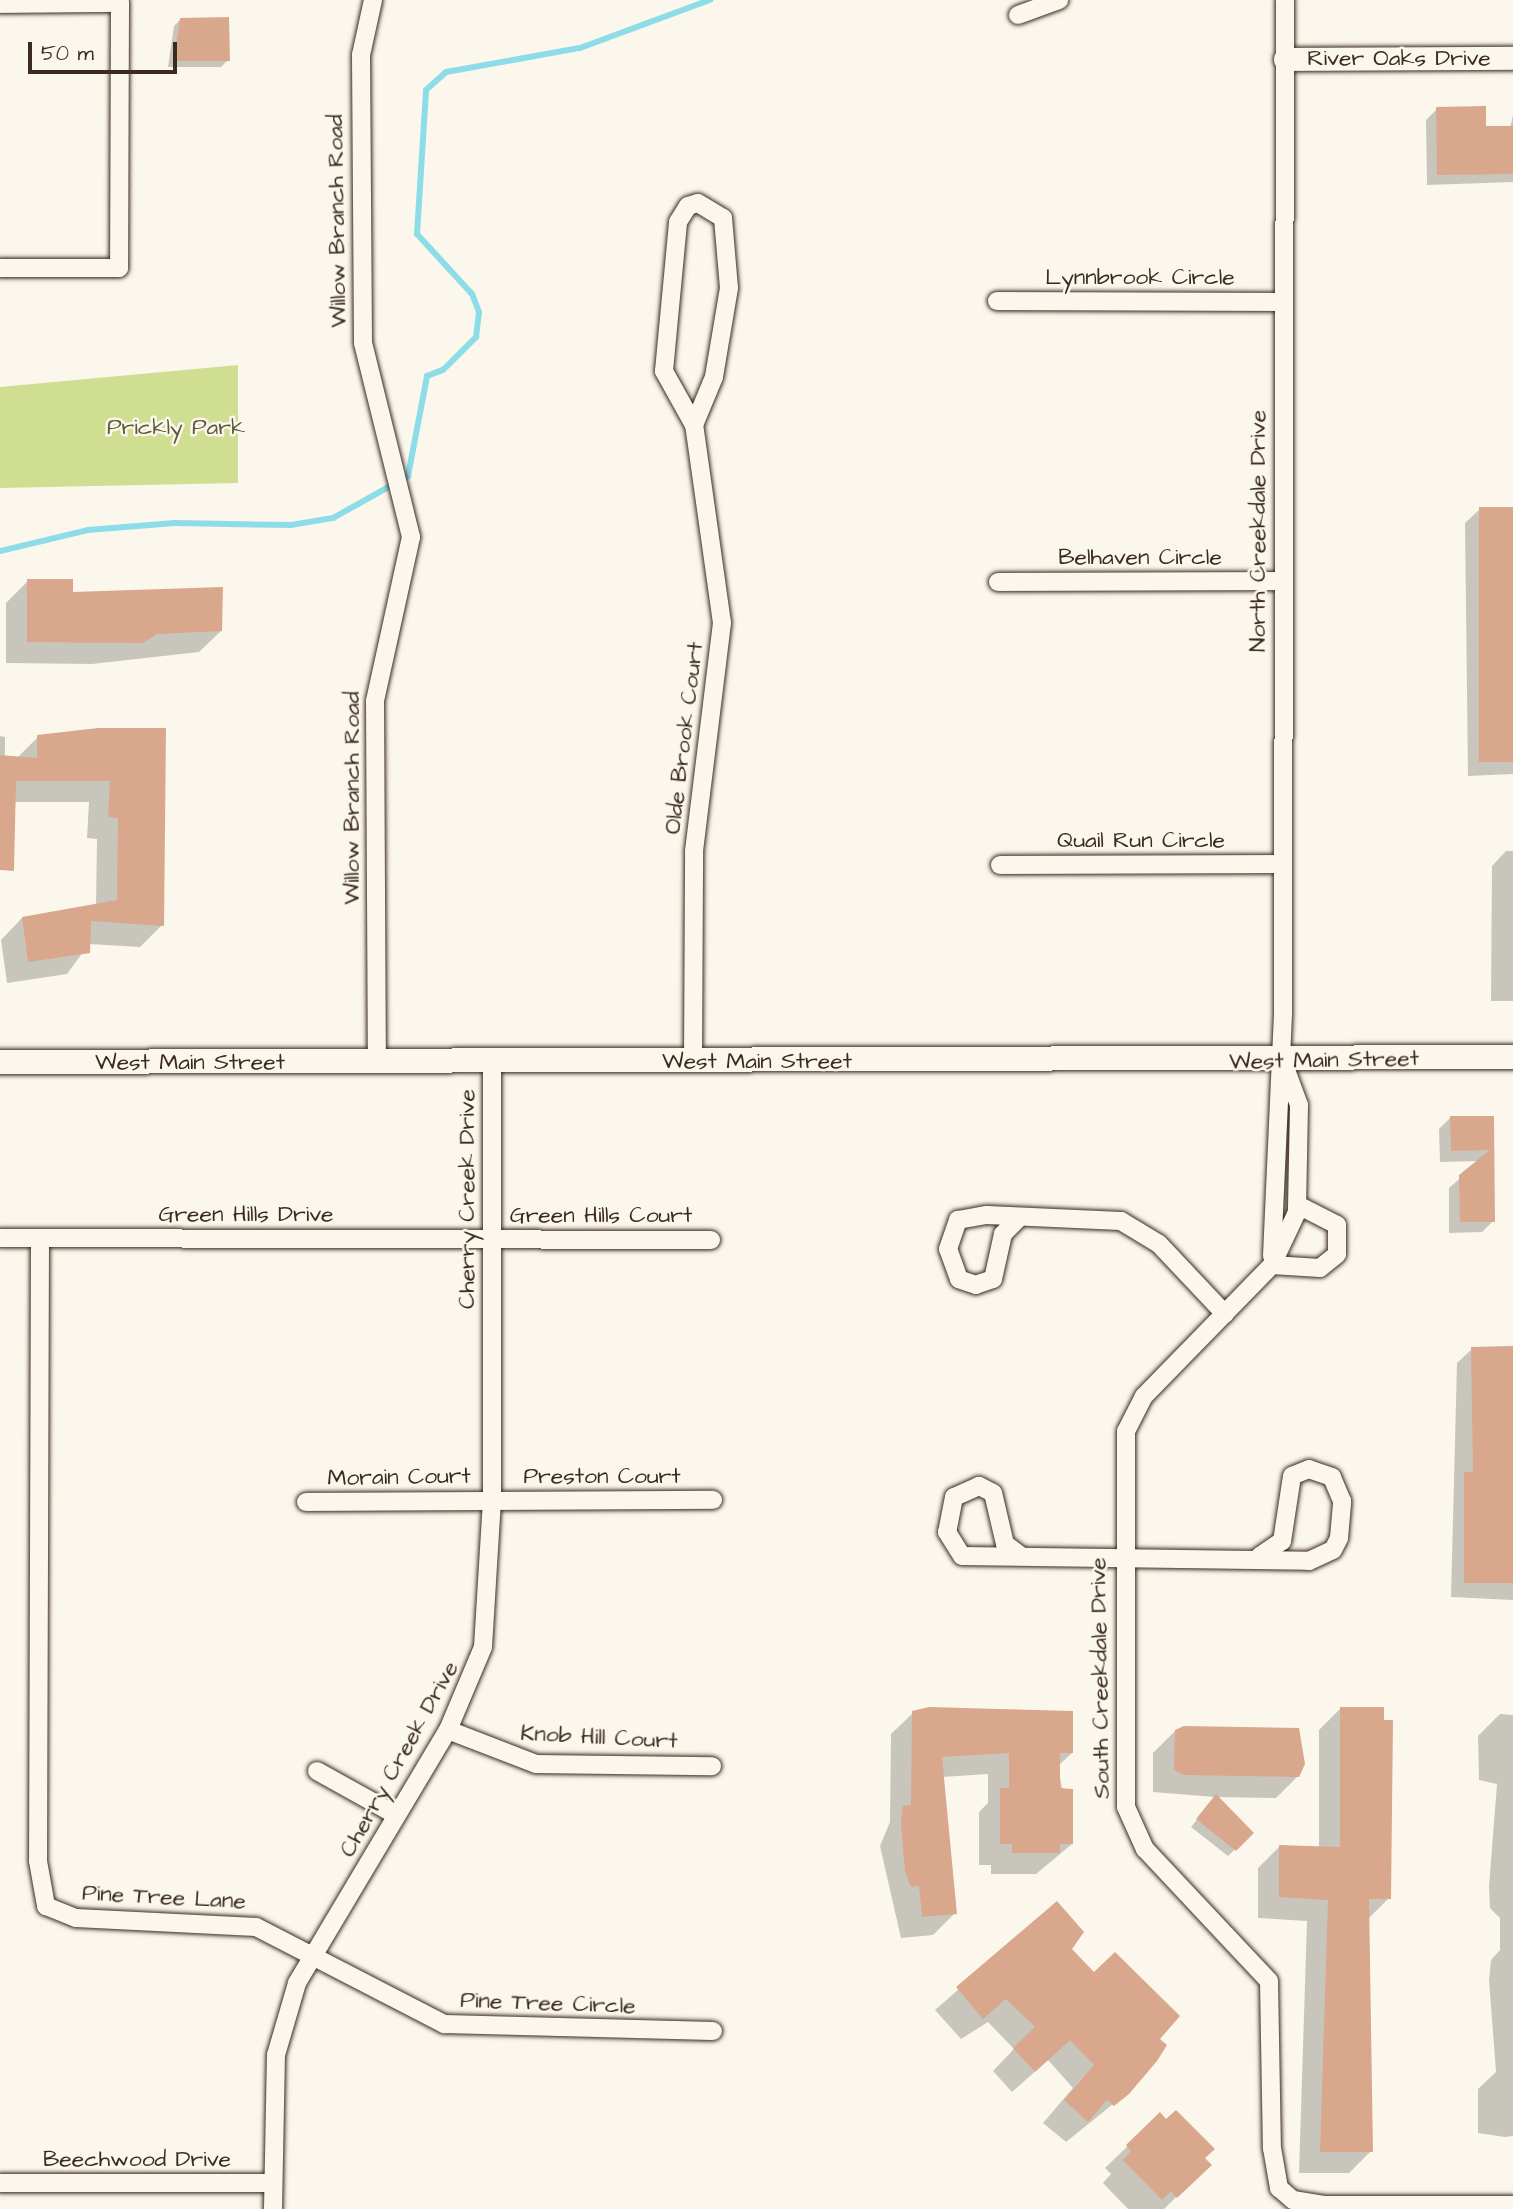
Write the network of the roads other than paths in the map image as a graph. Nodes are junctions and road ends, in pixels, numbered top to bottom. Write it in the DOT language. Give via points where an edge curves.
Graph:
graph roads {
  1 [pos="373,0"];
  2 [pos="1059,0"];
  3 [pos="1285,0"];
  4 [pos="0,4"];
  5 [pos="1018,15"];
  6 [pos="1513,58"];
  7 [pos="1284,59"];
  8 [pos="0,268"];
  9 [pos="997,301"];
  10 [pos="1283,302"];
  11 [pos="694,425"];
  12 [pos="1283,581"];
  13 [pos="998,582"];
  14 [pos="1282,864"];
  15 [pos="1000,865"];
  16 [pos="1513,1057"];
  17 [pos="492,1060"];
  18 [pos="693,1060"];
  19 [pos="0,1062"];
  20 [pos="377,1062"];
  21 [pos="1283,1062"];
  22 [pos="1298,1205"];
  23 [pos="1017,1220"];
  24 [pos="0,1238"];
  25 [pos="40,1238"];
  26 [pos="491,1240"];
  27 [pos="711,1240"];
  28 [pos="1272,1265"];
  29 [pos="1225,1314"];
  30 [pos="492,1500"];
  31 [pos="713,1500"];
  32 [pos="306,1502"];
  33 [pos="1021,1556"];
  34 [pos="1123,1556"];
  35 [pos="1260,1556"];
  36 [pos="448,1730"];
  37 [pos="712,1766"];
  38 [pos="317,1771"];
  39 [pos="396,1815"];
  40 [pos="317,1954"];
  41 [pos="713,2031"];
  42 [pos="0,2183"];
  43 [pos="273,2183"];
  44 [pos="1513,2205"];
  45 [pos="273,2209"];
  1 -- 20 [label="street, Willow Branch Road" via="361,55 362,312 384,428 408,511 410,554 375,701"];
  2 -- 5 [label="street"];
  3 -- 7 [label="street, North Creekdale Drive"];
  4 -- 8 [label="street" via="120,3 119,268"];
  6 -- 7 [label="street, River Oaks Drive"];
  7 -- 10 [label="street, North Creekdale Drive"];
  9 -- 10 [label="street, Lynnbrook Circle"];
  10 -- 12 [label="street, North Creekdale Drive"];
  11 -- 11 [label="street, Olde Brook Court" via="714,377 729,288 723,218 698,203 688,206 678,222 664,371"];
  11 -- 18 [label="street, Olde Brook Court" via="722,623 694,851"];
  12 -- 13 [label="street, Belhaven Circle"];
  12 -- 14 [label="street, North Creekdale Drive"];
  14 -- 15 [label="street, Quail Run Circle"];
  14 -- 21 [label="street, North Creekdale Drive"];
  16 -- 21 [label="main road, West Main Street"];
  17 -- 18 [label="main road, West Main Street"];
  17 -- 20 [label="main road, West Main Street"];
  17 -- 26 [label="street, Cherry Creek Drive"];
  18 -- 21 [label="main road, West Main Street"];
  19 -- 20 [label="main road, West Main Street"];
  21 -- 22 [label="street, South Creekdale Drive" via="1299,1105"];
  21 -- 28 [label="street" via="1275,1107"];
  22 -- 28 [label="street, South Creekdale Drive"];
  22 -- 28 [label="street" via="1337,1225 1337,1254 1320,1268"];
  23 -- 23 [label="street" via="958,1220 948,1249 959,1279 976,1285 993,1279 1003,1234"];
  23 -- 29 [label="street" via="1132,1223"];
  24 -- 25 [label="street, Green Hills Drive"];
  25 -- 26 [label="street, Green Hills Drive"];
  25 -- 40 [label="street, Pine Tree Lane" via="40,1896 55,1912 76,1918 233,1921"];
  26 -- 27 [label="street, Green Hills Court"];
  26 -- 30 [label="street, Cherry Creek Drive"];
  28 -- 29 [label="street, South Creekdale Drive"];
  29 -- 34 [label="street, South Creekdale Drive" via="1144,1396 1130,1420 1124,1446"];
  30 -- 31 [label="street, Preston Court"];
  30 -- 32 [label="street, Morain Court"];
  30 -- 36 [label="street, Cherry Creek Drive" via="483,1647"];
  33 -- 33 [label="street" via="1005,1544 993,1493 979,1486 954,1497 946,1516 954,1549 972,1557"];
  33 -- 34 [label="street"];
  34 -- 35 [label="street"];
  34 -- 44 [label="street, South Creekdale Drive" via="1129,1821 1145,1849 1269,1981 1272,2148 1279,2189 1293,2200 1324,2205"];
  35 -- 35 [label="street" via="1309,1561 1333,1550 1342,1501 1332,1477 1309,1469 1292,1476 1282,1541"];
  36 -- 37 [label="street, Knob Hill Court" via="536,1763"];
  36 -- 39 [label="street, Cherry Creek Drive"];
  38 -- 39 [label="street"];
  39 -- 40 [label="street, Cherry Creek Drive"];
  40 -- 41 [label="street, Pine Tree Circle" via="444,2024"];
  40 -- 43 [label="street, Cherry Creek Drive" via="297,1983 276,2055"];
  42 -- 43 [label="street, Beechwood Drive"];
  43 -- 45 [label="street, Cherry Creek Drive"];
}
